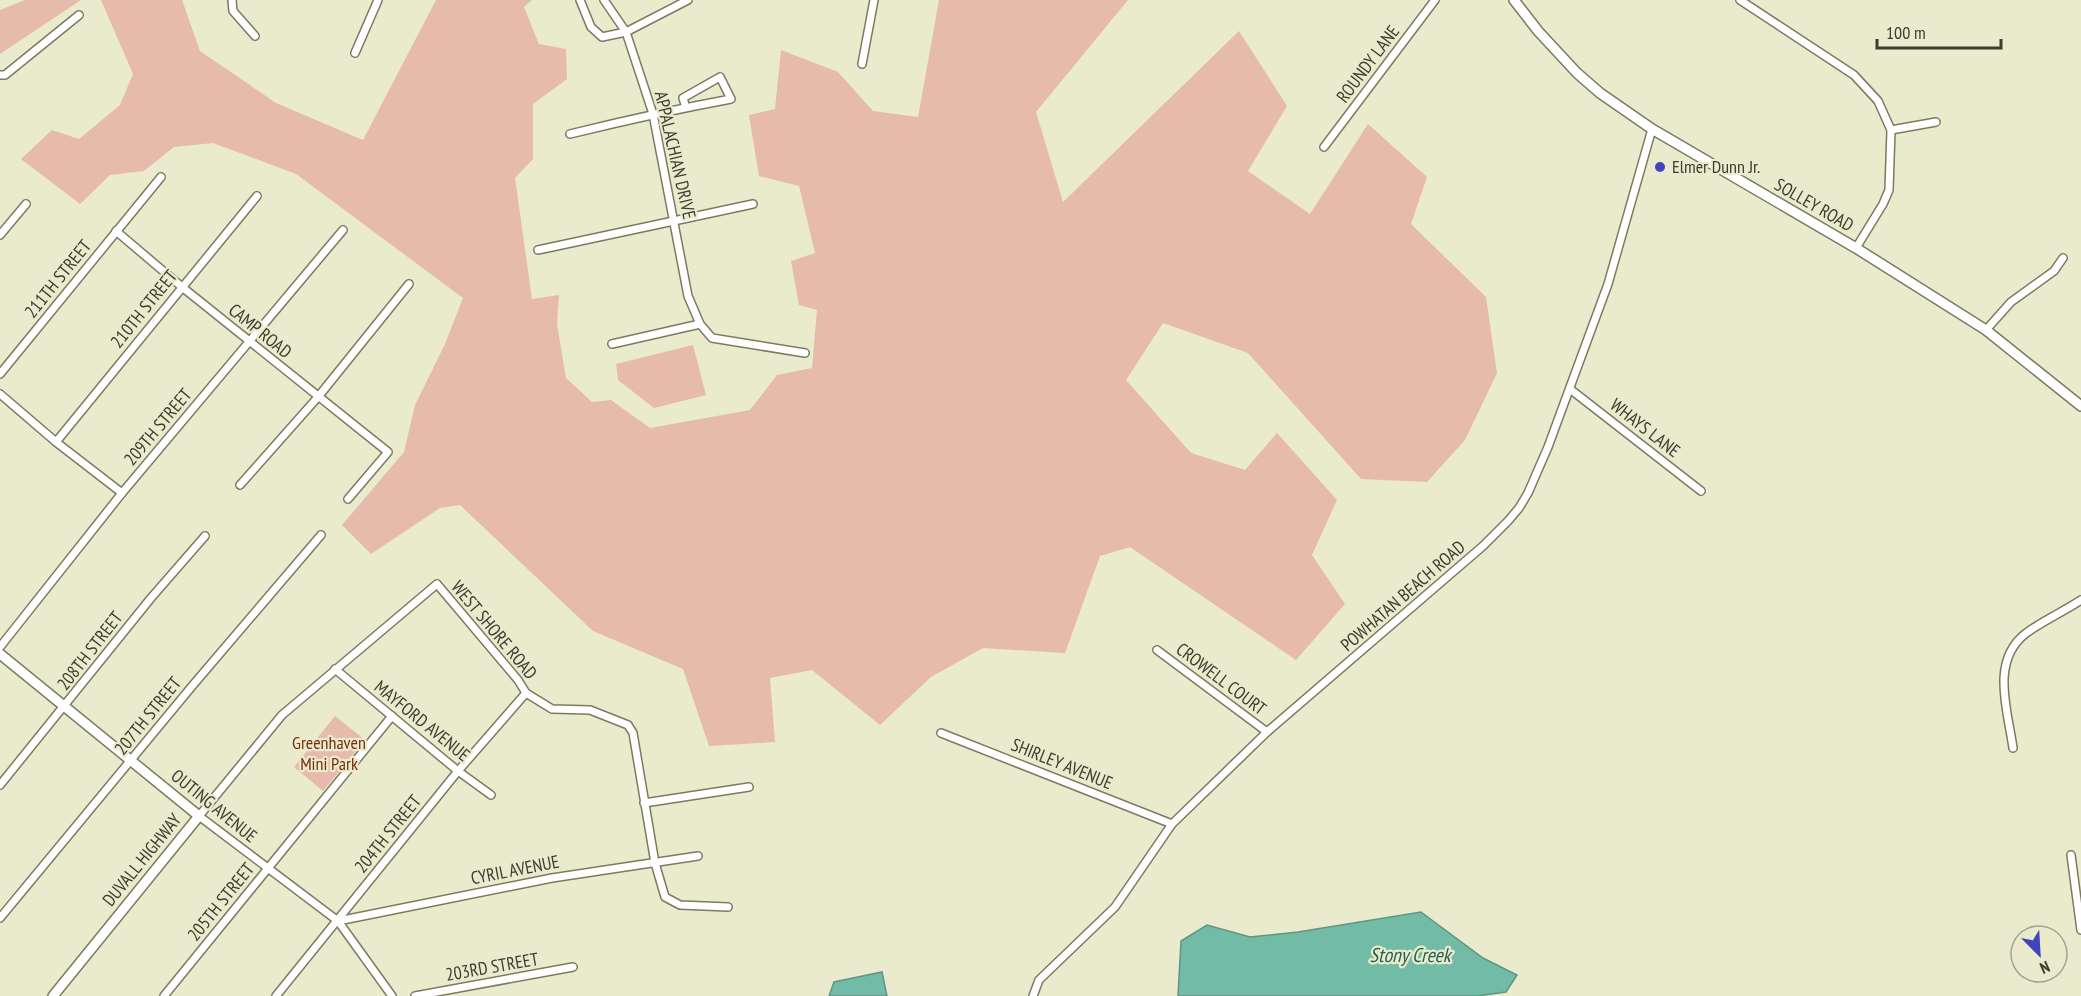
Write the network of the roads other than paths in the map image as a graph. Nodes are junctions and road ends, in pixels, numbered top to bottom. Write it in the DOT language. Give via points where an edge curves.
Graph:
graph roads {
  1 [pos="232,0"];
  2 [pos="378,0"];
  3 [pos="580,0"];
  4 [pos="603,0"];
  5 [pos="688,0"];
  6 [pos="872,0"];
  7 [pos="1435,0"];
  8 [pos="1514,0"];
  9 [pos="1740,0"];
  10 [pos="79,15"];
  11 [pos="626,32"];
  12 [pos="255,36"];
  13 [pos="355,53"];
  14 [pos="862,64"];
  15 [pos="0,75"];
  16 [pos="686,108"];
  17 [pos="653,114"];
  18 [pos="1936,122"];
  19 [pos="1652,129"];
  20 [pos="1891,130"];
  21 [pos="570,134"];
  22 [pos="1324,147"];
  23 [pos="161,177"];
  24 [pos="257,196"];
  25 [pos="26,204"];
  26 [pos="753,204"];
  27 [pos="675,220"];
  28 [pos="343,230"];
  29 [pos="116,231"];
  30 [pos="0,235"];
  31 [pos="1856,248"];
  32 [pos="538,250"];
  33 [pos="2063,258"];
  34 [pos="409,284"];
  35 [pos="182,287"];
  36 [pos="700,324"];
  37 [pos="1986,330"];
  38 [pos="250,342"];
  39 [pos="612,344"];
  40 [pos="805,353"];
  41 [pos="0,374"];
  42 [pos="1570,389"];
  43 [pos="0,394"];
  44 [pos="318,398"];
  45 [pos="2081,406"];
  46 [pos="56,442"];
  47 [pos="240,485"];
  48 [pos="1701,491"];
  49 [pos="122,493"];
  50 [pos="348,500"];
  51 [pos="321,535"];
  52 [pos="205,536"];
  53 [pos="2081,600"];
  54 [pos="0,647"];
  55 [pos="1157,650"];
  56 [pos="0,654"];
  57 [pos="335,669"];
  58 [pos="526,693"];
  59 [pos="64,707"];
  60 [pos="392,716"];
  61 [pos="1267,732"];
  62 [pos="941,733"];
  63 [pos="2013,748"];
  64 [pos="132,761"];
  65 [pos="458,771"];
  66 [pos="0,785"];
  67 [pos="749,787"];
  68 [pos="491,795"];
  69 [pos="644,803"];
  70 [pos="199,816"];
  71 [pos="1172,824"];
  72 [pos="2071,855"];
  73 [pos="698,856"];
  74 [pos="655,863"];
  75 [pos="267,869"];
  76 [pos="728,907"];
  77 [pos="0,918"];
  78 [pos="338,921"];
  79 [pos="2081,930"];
  80 [pos="573,967"];
  81 [pos="53,996"];
  82 [pos="164,996"];
  83 [pos="276,996"];
  84 [pos="392,996"];
  85 [pos="415,996"];
  86 [pos="1034,996"];
  1 -- 12 [label="street" via="233,11"];
  2 -- 13 [label="street"];
  3 -- 11 [label="street" via="591,27 602,37"];
  4 -- 11 [label="street, APPALACHIAN DRIVE"];
  5 -- 11 [label="street"];
  6 -- 14 [label="street"];
  7 -- 22 [label="street, ROUNDY LANE"];
  8 -- 19 [label="main road, SOLLEY ROAD" via="1576,73"];
  9 -- 20 [label="street" via="1854,75 1878,101"];
  10 -- 15 [label="street" via="5,75"];
  11 -- 17 [label="street, APPALACHIAN DRIVE"];
  16 -- 16 [label="street" via="683,98 720,77 731,99"];
  16 -- 17 [label="street"];
  17 -- 21 [label="street"];
  17 -- 27 [label="street, APPALACHIAN DRIVE"];
  18 -- 20 [label="street"];
  19 -- 31 [label="main road, SOLLEY ROAD"];
  19 -- 42 [label="street, POWHATAN BEACH ROAD" via="1608,284"];
  20 -- 31 [label="street" via="1889,190"];
  23 -- 29 [label="street, 211TH STREET"];
  24 -- 35 [label="street, 210TH STREET"];
  25 -- 30 [label="street"];
  26 -- 27 [label="street"];
  27 -- 32 [label="street"];
  27 -- 36 [label="street, APPALACHIAN DRIVE" via="688,296"];
  28 -- 38 [label="street, 209TH STREET"];
  29 -- 35 [label="street, CAMP ROAD"];
  29 -- 41 [label="street, 211TH STREET"];
  31 -- 37 [label="main road, SOLLEY ROAD"];
  33 -- 37 [label="street" via="2047,277 2011,302"];
  34 -- 44 [label="street"];
  35 -- 38 [label="street, CAMP ROAD"];
  35 -- 46 [label="street, 210TH STREET"];
  36 -- 39 [label="street"];
  36 -- 40 [label="street" via="712,338"];
  37 -- 45 [label="main road, SOLLEY ROAD"];
  38 -- 44 [label="street, CAMP ROAD"];
  38 -- 49 [label="street, 209TH STREET"];
  42 -- 48 [label="street, WHAYS LANE"];
  42 -- 61 [label="street, POWHATAN BEACH ROAD" via="1528,493 1508,521"];
  43 -- 46 [label="street"];
  44 -- 47 [label="street"];
  44 -- 50 [label="street, CAMP ROAD" via="388,452"];
  46 -- 49 [label="street"];
  49 -- 54 [label="street, 209TH STREET"];
  51 -- 64 [label="street, 207TH STREET"];
  52 -- 59 [label="street, 208TH STREET"];
  53 -- 63 [label="street" via="2026,633 2008,656 2004,683"];
  55 -- 61 [label="street, CROWELL COURT"];
  56 -- 59 [label="main road, OUTING AVENUE"];
  57 -- 58 [label="street, WEST SHORE ROAD" via="437,584"];
  57 -- 60 [label="street, MAYFORD AVENUE"];
  57 -- 70 [label="street, DUVALL HIGHWAY" via="282,715"];
  58 -- 65 [label="street, 204TH STREET"];
  58 -- 69 [label="street, WEST SHORE ROAD" via="552,709 590,710 628,725 633,733"];
  59 -- 64 [label="main road, OUTING AVENUE"];
  59 -- 66 [label="street, 208TH STREET"];
  60 -- 65 [label="street, MAYFORD AVENUE"];
  60 -- 75 [label="street, 205TH STREET"];
  61 -- 71 [label="street, POWHATAN BEACH ROAD"];
  62 -- 71 [label="street, SHIRLEY AVENUE"];
  64 -- 70 [label="main road, OUTING AVENUE"];
  64 -- 77 [label="street, 207TH STREET"];
  65 -- 68 [label="street, MAYFORD AVENUE"];
  65 -- 78 [label="street, 204TH STREET"];
  67 -- 69 [label="street"];
  69 -- 74 [label="street, WEST SHORE ROAD"];
  70 -- 75 [label="street, OUTING AVENUE"];
  70 -- 81 [label="main road, DUVALL HIGHWAY"];
  71 -- 86 [label="street, POWHATAN BEACH ROAD" via="1115,907 1039,980"];
  72 -- 79 [label="street"];
  73 -- 74 [label="street, CYRIL AVENUE"];
  74 -- 76 [label="street, WEST SHORE ROAD" via="665,897 680,905"];
  74 -- 78 [label="street, CYRIL AVENUE" via="552,878"];
  75 -- 78 [label="street, OUTING AVENUE"];
  75 -- 82 [label="street, 205TH STREET"];
  78 -- 83 [label="street, 204TH STREET"];
  78 -- 84 [label="street, OUTING AVENUE"];
  80 -- 85 [label="street, 203RD STREET"];
}
